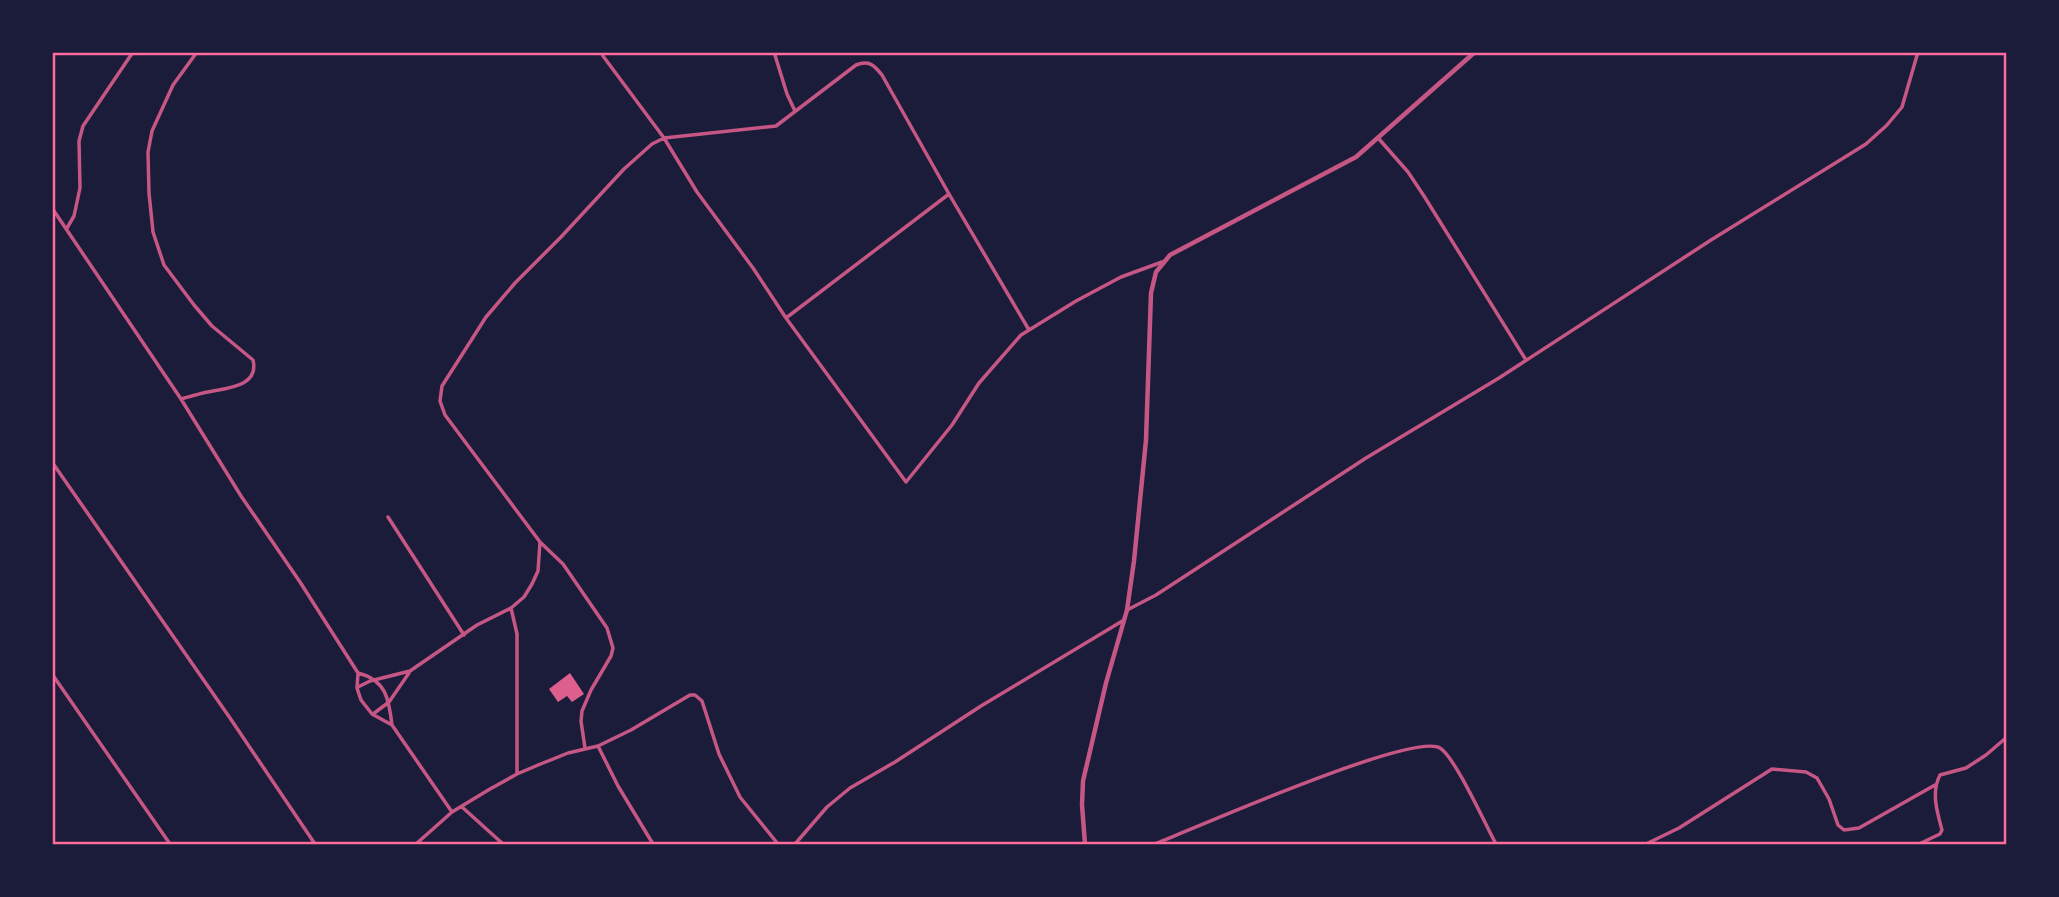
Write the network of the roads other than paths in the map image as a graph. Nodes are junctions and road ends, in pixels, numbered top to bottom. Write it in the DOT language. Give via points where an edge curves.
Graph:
graph roads {
  1 [pos="132,52"];
  2 [pos="197,52"];
  3 [pos="603,52"];
  4 [pos="774,52"];
  5 [pos="1475,52"];
  6 [pos="1918,52"];
  7 [pos="795,111"];
  8 [pos="664,138"];
  9 [pos="1379,138"];
  10 [pos="949,194"];
  11 [pos="52,208"];
  12 [pos="66,228"];
  13 [pos="1162,262"];
  14 [pos="786,318"];
  15 [pos="1029,330"];
  16 [pos="1526,360"];
  17 [pos="181,399"];
  18 [pos="52,462"];
  19 [pos="388,517"];
  20 [pos="540,542"];
  21 [pos="511,608"];
  22 [pos="1127,610"];
  23 [pos="1124,620"];
  24 [pos="464,635"];
  25 [pos="410,671"];
  26 [pos="358,673"];
  27 [pos="52,674"];
  28 [pos="377,681"];
  29 [pos="357,688"];
  30 [pos="389,702"];
  31 [pos="372,714"];
  32 [pos="391,725"];
  33 [pos="2007,737"];
  34 [pos="598,746"];
  35 [pos="584,748"];
  36 [pos="517,774"];
  37 [pos="1935,785"];
  38 [pos="462,807"];
  39 [pos="452,812"];
  40 [pos="170,845"];
  41 [pos="315,845"];
  42 [pos="416,845"];
  43 [pos="503,845"];
  44 [pos="653,845"];
  45 [pos="778,845"];
  46 [pos="795,845"];
  47 [pos="1085,845"];
  48 [pos="1155,845"];
  49 [pos="1496,845"];
  50 [pos="1646,845"];
  51 [pos="1919,845"];
  1 -- 12 [label="street" via="83,125 80,188 74,216"];
  2 -- 17 [label="street" via="173,85 152,131 148,152 153,232 164,265 212,326 253,360 255,367 244,383"];
  3 -- 8 [label="street"];
  4 -- 7 [label="street"];
  5 -- 9 [label="street"];
  6 -- 16 [label="street" via="1902,107 1866,144"];
  7 -- 8 [label="street" via="767,127"];
  7 -- 10 [label="street" via="856,65 870,63 882,75"];
  8 -- 14 [label="street"];
  8 -- 20 [label="street" via="624,169 515,284 486,317 442,386 440,401 445,415"];
  9 -- 13 [label="street" via="1356,158"];
  9 -- 16 [label="street" via="1424,196"];
  10 -- 14 [label="street"];
  10 -- 15 [label="street"];
  11 -- 12 [label="street"];
  12 -- 17 [label="street"];
  13 -- 15 [label="street" via="1121,277"];
  13 -- 22 [label="street" via="1153,278 1142,493"];
  14 -- 15 [label="street" via="906,482 1009,346"];
  16 -- 22 [label="street"];
  17 -- 26 [label="street"];
  18 -- 41 [label="street"];
  19 -- 24 [label="street"];
  20 -- 21 [label="street" via="538,571 524,597"];
  20 -- 35 [label="street" via="573,577 612,642 611,656 582,711"];
  21 -- 24 [label="street"];
  21 -- 36 [label="street" via="517,634"];
  22 -- 23 [label="street"];
  23 -- 46 [label="street" via="850,788"];
  23 -- 47 [label="street" via="1083,781"];
  24 -- 25 [label="street"];
  25 -- 28 [label="street"];
  25 -- 30 [label="street"];
  26 -- 28 [label="street"];
  26 -- 29 [label="street"];
  27 -- 40 [label="street"];
  28 -- 29 [label="street"];
  28 -- 30 [label="street"];
  29 -- 31 [label="street"];
  30 -- 31 [label="street"];
  30 -- 32 [label="street"];
  31 -- 32 [label="street"];
  32 -- 39 [label="street"];
  33 -- 37 [label="street" via="1966,768 1940,775"];
  34 -- 35 [label="street"];
  34 -- 44 [label="street"];
  34 -- 45 [label="street" via="695,695 702,701 719,754 740,797"];
  35 -- 36 [label="street"];
  36 -- 38 [label="street"];
  37 -- 50 [label="street" via="1859,828 1844,830 1817,778 1806,772 1772,769"];
  37 -- 51 [label="street" via="1942,830"];
  38 -- 39 [label="street"];
  38 -- 43 [label="street"];
  39 -- 42 [label="street"];
  48 -- 49 [label="street" via="1344,768 1427,746 1446,753"];
}
